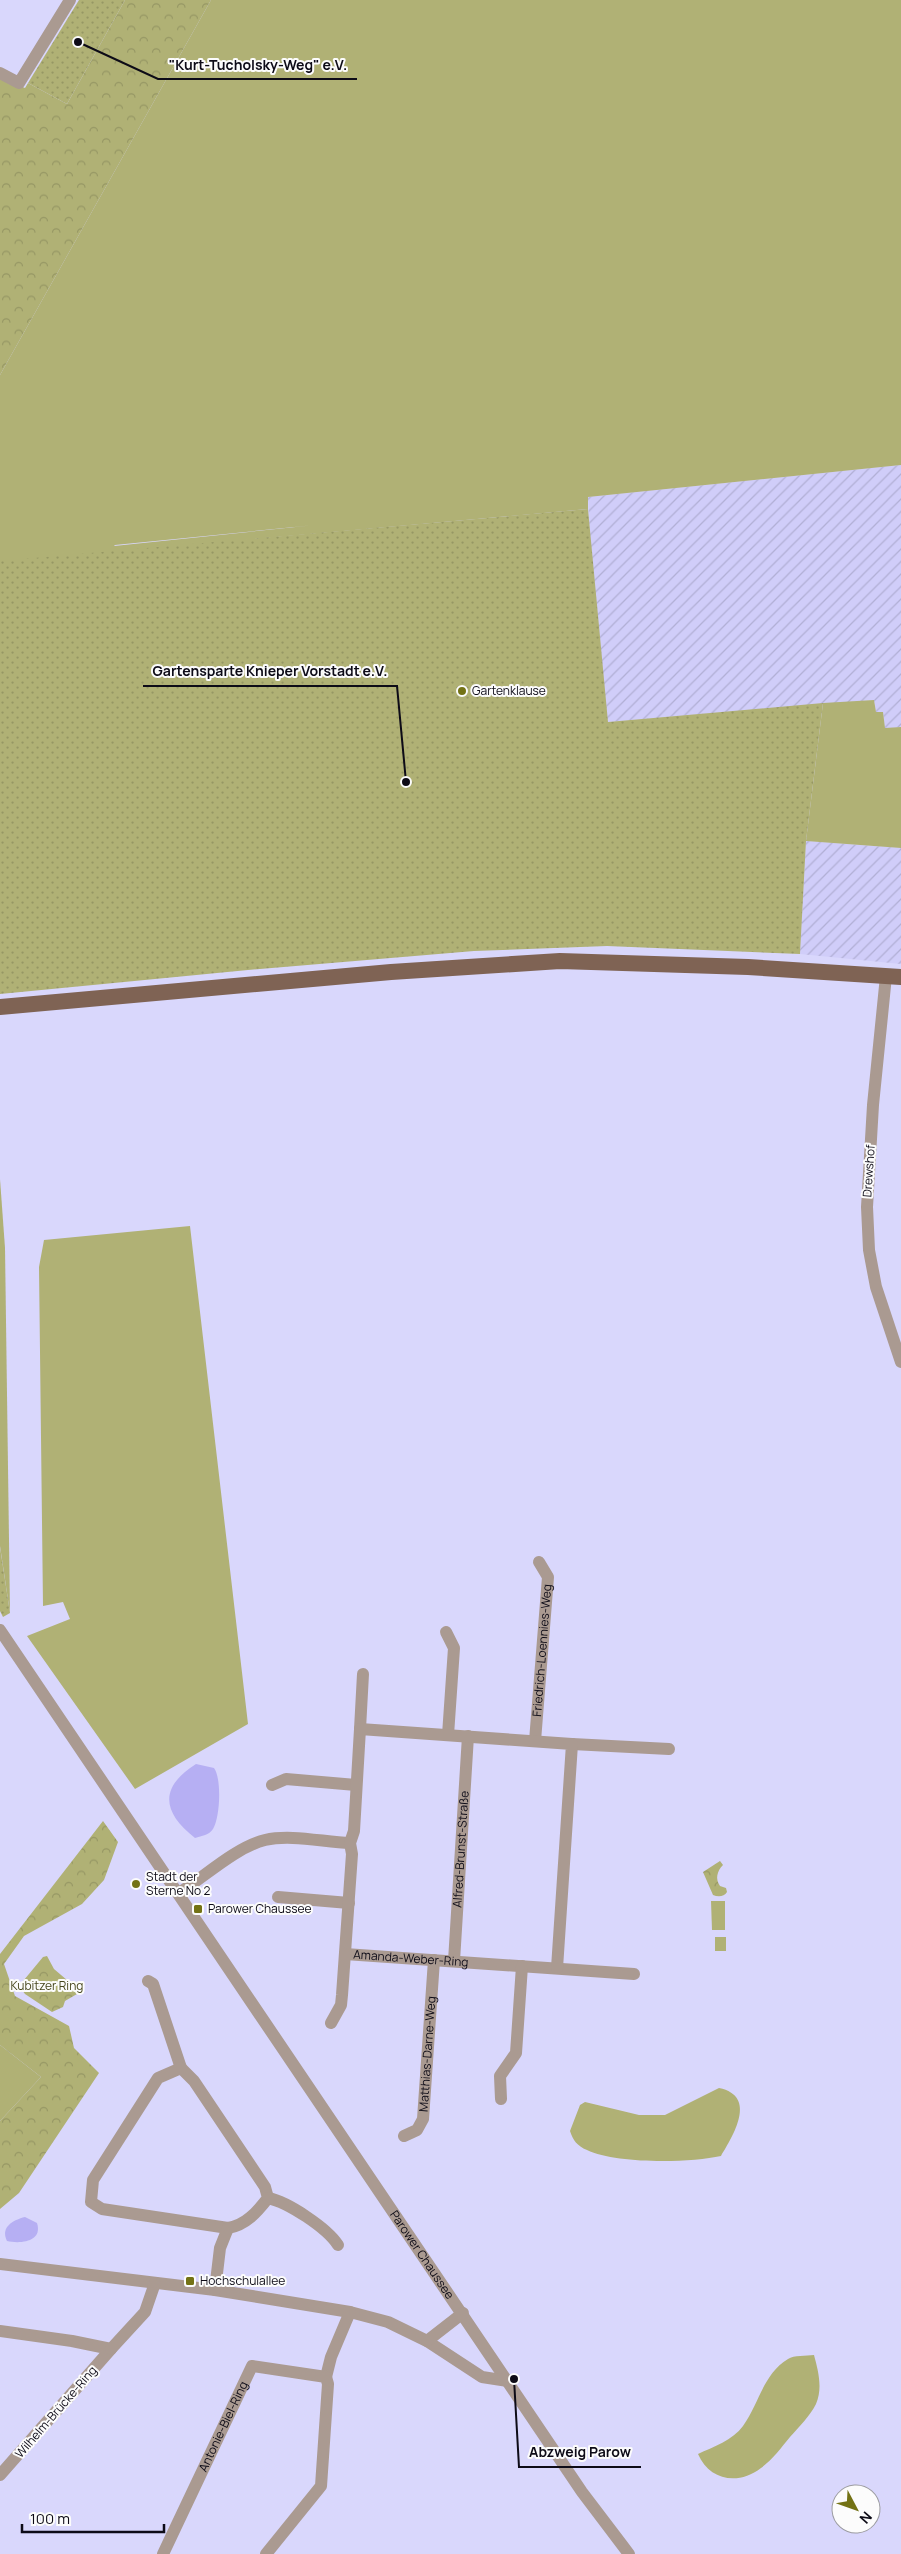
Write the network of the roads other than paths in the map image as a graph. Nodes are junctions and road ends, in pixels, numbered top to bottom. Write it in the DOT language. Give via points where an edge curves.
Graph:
graph roads {
  1 [pos="70,0"];
  2 [pos="0,73"];
  3 [pos="894,976"];
  4 [pos="0,1007"];
  5 [pos="901,1362"];
  6 [pos="539,1562"];
  7 [pos="0,1630"];
  8 [pos="446,1632"];
  9 [pos="363,1674"];
  10 [pos="360,1729"];
  11 [pos="448,1735"];
  12 [pos="468,1736"];
  13 [pos="535,1741"];
  14 [pos="572,1744"];
  15 [pos="669,1749"];
  16 [pos="356,1785"];
  17 [pos="272,1786"];
  18 [pos="350,1843"];
  19 [pos="178,1893"];
  20 [pos="278,1897"];
  21 [pos="349,1902"];
  22 [pos="345,1954"];
  23 [pos="434,1960"];
  24 [pos="454,1961"];
  25 [pos="522,1966"];
  26 [pos="557,1968"];
  27 [pos="634,1974"];
  28 [pos="148,1981"];
  29 [pos="331,2023"];
  30 [pos="180,2068"];
  31 [pos="500,2099"];
  32 [pos="404,2136"];
  33 [pos="268,2198"];
  34 [pos="228,2228"];
  35 [pos="338,2245"];
  36 [pos="0,2264"];
  37 [pos="155,2283"];
  38 [pos="215,2290"];
  39 [pos="350,2312"];
  40 [pos="463,2313"];
  41 [pos="0,2331"];
  42 [pos="427,2341"];
  43 [pos="111,2349"];
  44 [pos="326,2377"];
  45 [pos="508,2381"];
  46 [pos="0,2475"];
  47 [pos="163,2554"];
  48 [pos="266,2554"];
  49 [pos="630,2554"];
  1 -- 2 [label="street" via="19,83"];
  3 -- 4 [label="main road" via="700,964 560,961 391,972"];
  3 -- 5 [label="street, Drewshof" via="873,1105 867,1207 869,1250 876,1286"];
  6 -- 13 [label="street, Friedrich-Loennies-Weg" via="548,1577"];
  7 -- 19 [label="street, Parower Chaussee"];
  8 -- 11 [label="street" via="454,1648"];
  9 -- 10 [label="street, Amanda-Weber-Ring"];
  10 -- 11 [label="street"];
  10 -- 16 [label="street, Amanda-Weber-Ring"];
  11 -- 12 [label="street"];
  12 -- 13 [label="street"];
  12 -- 24 [label="street, Alfred-Brunst-Straße"];
  13 -- 14 [label="street"];
  14 -- 15 [label="street"];
  14 -- 26 [label="street"];
  16 -- 17 [label="street" via="286,1780"];
  16 -- 18 [label="street, Amanda-Weber-Ring" via="354,1831"];
  18 -- 19 [label="street" via="278,1839 259,1842"];
  18 -- 21 [label="street, Amanda-Weber-Ring"];
  19 -- 40 [label="street, Parower Chaussee"];
  20 -- 21 [label="street"];
  21 -- 22 [label="street, Amanda-Weber-Ring"];
  22 -- 23 [label="street, Amanda-Weber-Ring"];
  22 -- 29 [label="street" via="341,2005"];
  23 -- 24 [label="street, Amanda-Weber-Ring"];
  23 -- 32 [label="street, Matthias-Darne-Weg" via="423,2119 417,2130"];
  24 -- 25 [label="street, Amanda-Weber-Ring"];
  25 -- 26 [label="street, Amanda-Weber-Ring"];
  25 -- 31 [label="street" via="516,2053 500,2076"];
  26 -- 27 [label="street, Amanda-Weber-Ring"];
  28 -- 30 [label="street" via="153,1984"];
  30 -- 33 [label="street" via="194,2081 234,2139 265,2187"];
  30 -- 34 [label="street" via="158,2078 94,2180 91,2202 102,2209"];
  33 -- 34 [label="street" via="249,2219"];
  33 -- 35 [label="street" via="281,2202 332,2235"];
  34 -- 38 [label="street" via="220,2248"];
  36 -- 37 [label="street"];
  37 -- 38 [label="street"];
  37 -- 43 [label="street, Wilhelm-Brücke-Ring" via="145,2312"];
  38 -- 39 [label="street"];
  39 -- 42 [label="street" via="388,2322"];
  39 -- 44 [label="street"];
  40 -- 42 [label="street"];
  40 -- 45 [label="street, Parower Chaussee"];
  41 -- 43 [label="street" via="72,2340"];
  42 -- 45 [label="street" via="482,2377"];
  43 -- 46 [label="street, Wilhelm-Brücke-Ring"];
  44 -- 47 [label="street, Antonie-Biel-Ring" via="252,2366"];
  44 -- 48 [label="street" via="321,2486"];
  45 -- 49 [label="street, Parower Chaussee" via="582,2492"];
}
